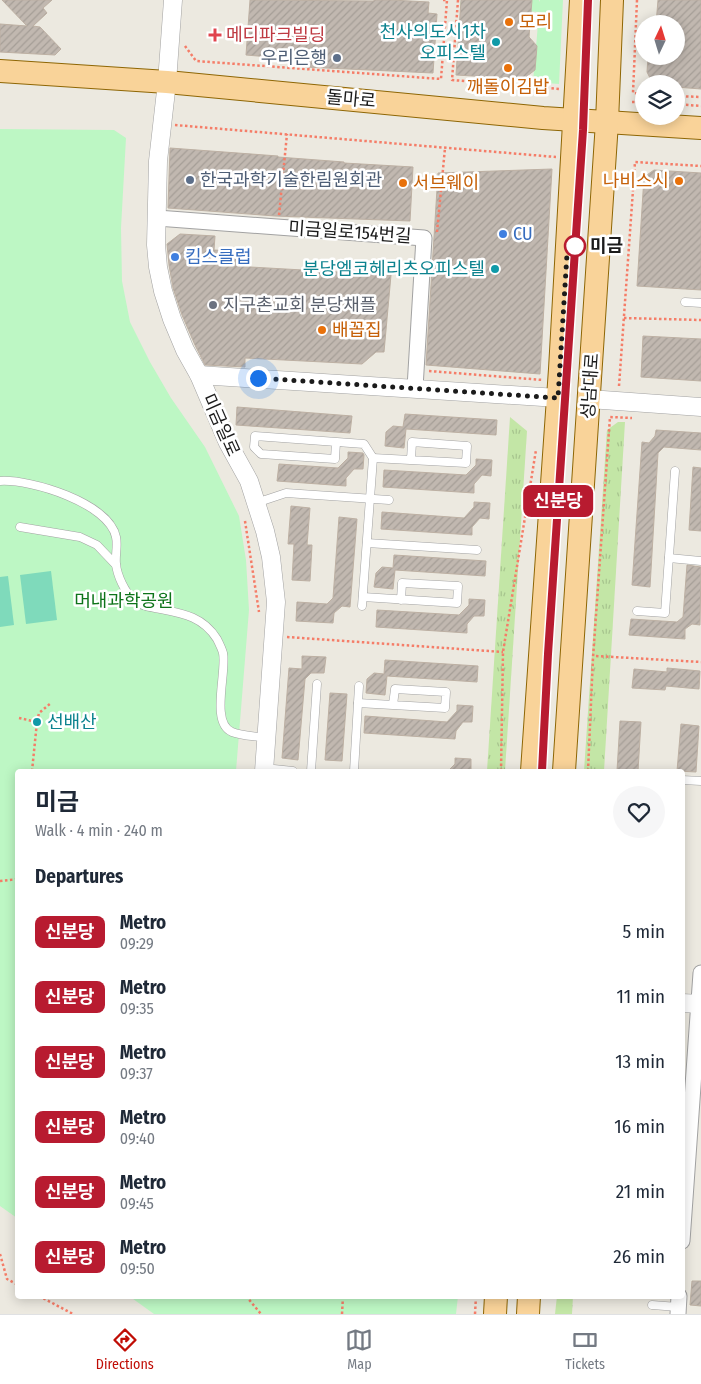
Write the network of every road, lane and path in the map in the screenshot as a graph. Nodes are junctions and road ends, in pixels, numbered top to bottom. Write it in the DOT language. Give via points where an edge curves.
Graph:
graph roads {
  1 [pos="173,0"];
  2 [pos="443,0"];
  3 [pos="458,0"];
  4 [pos="581,0"];
  5 [pos="612,0"];
  6 [pos="637,0"];
  7 [pos="186,38"];
  8 [pos="0,71"];
  9 [pos="167,82"];
  10 [pos="548,88"];
  11 [pos="635,93"];
  12 [pos="685,96"];
  13 [pos="701,97"];
  14 [pos="685,105"];
  15 [pos="701,106"];
  16 [pos="575,120"];
  17 [pos="607,122"];
  18 [pos="167,124"];
  19 [pos="701,128"];
  20 [pos="287,134"];
  21 [pos="445,148"];
  22 [pos="541,156"];
  23 [pos="701,166"];
  24 [pos="157,218"];
  25 [pos="278,222"];
  26 [pos="436,233"];
  27 [pos="685,302"];
  28 [pos="701,303"];
  29 [pos="624,318"];
  30 [pos="701,320"];
  31 [pos="422,370"];
  32 [pos="199,374"];
  33 [pos="416,388"];
  34 [pos="619,388"];
  35 [pos="550,391"];
  36 [pos="589,400"];
  37 [pos="701,407"];
  38 [pos="610,417"];
  39 [pos="336,442"];
  40 [pos="536,447"];
  41 [pos="373,458"];
  42 [pos="411,460"];
  43 [pos="675,471"];
  44 [pos="0,481"];
  45 [pos="370,498"];
  46 [pos="389,500"];
  47 [pos="250,510"];
  48 [pos="20,526"];
  49 [pos="367,543"];
  50 [pos="477,550"];
  51 [pos="669,558"];
  52 [pos="701,561"];
  53 [pos="116,565"];
  54 [pos="401,600"];
  55 [pos="637,611"];
  56 [pos="261,621"];
  57 [pos="280,636"];
  58 [pos="503,652"];
  59 [pos="596,656"];
  60 [pos="701,662"];
  61 [pos="317,684"];
  62 [pos="359,686"];
  63 [pos="51,703"];
  64 [pos="358,703"];
  65 [pos="393,705"];
  66 [pos="19,718"];
  67 [pos="37,722"];
  68 [pos="266,738"];
  69 [pos="32,769"];
  70 [pos="264,769"];
  71 [pos="311,769"];
  72 [pos="354,769"];
  73 [pos="501,769"];
  74 [pos="532,769"];
  75 [pos="564,769"];
  76 [pos="588,769"];
  77 [pos="685,780"];
  78 [pos="701,781"];
  79 [pos="15,879"];
  80 [pos="0,881"];
  81 [pos="701,973"];
  82 [pos="694,1004"];
  83 [pos="692,1089"];
  84 [pos="685,1188"];
  85 [pos="0,1254"];
  86 [pos="15,1284"];
  87 [pos="44,1299"];
  88 [pos="248,1299"];
  89 [pos="344,1299"];
  90 [pos="476,1299"];
  91 [pos="496,1299"];
  92 [pos="529,1299"];
  93 [pos="652,1305"];
  94 [pos="678,1306"];
  95 [pos="73,1314"];
  96 [pos="261,1314"];
  97 [pos="342,1314"];
  98 [pos="475,1314"];
  99 [pos="495,1314"];
  100 [pos="528,1314"];
  1 -- 9 [label="street, 미금일로"];
  2 -- 7 [label="path" via="447,0 441,79 196,61 185,48"];
  3 -- 10 [label="path" via="452,80"];
  4 -- 16 [label="main road, 성남대로"];
  5 -- 17 [label="main road, 성남대로"];
  6 -- 11 [label="path"];
  8 -- 9 [label="main road, 돌마로"];
  9 -- 16 [label="main road, 돌마로"];
  9 -- 24 [label="street, 미금일로" via="158,161"];
  12 -- 13 [label="path"];
  14 -- 15 [label="path"];
  16 -- 17 [label="main road, 돌마로"];
  16 -- 35 [label="main road, 성남대로"];
  17 -- 19 [label="main road, 돌마로"];
  17 -- 36 [label="main road, 성남대로"];
  18 -- 20 [label="path"];
  20 -- 21 [label="path"];
  20 -- 25 [label="path"];
  21 -- 22 [label="path"];
  21 -- 26 [label="path"];
  23 -- 29 [label="path" via="635,162"];
  24 -- 32 [label="street, 미금일로" via="156,250 163,291 185,350"];
  24 -- 33 [label="street, 미금일로154번길" via="424,238"];
  27 -- 28 [label="lane"];
  29 -- 30 [label="path"];
  29 -- 34 [label="path"];
  31 -- 35 [label="path"];
  32 -- 33 [label="street"];
  32 -- 47 [label="street, 미금일로" via="228,443 249,481"];
  33 -- 35 [label="street"];
  35 -- 74 [label="main road, 성남대로"];
  36 -- 37 [label="street"];
  36 -- 75 [label="main road, 성남대로"];
  38 -- 76 [label="path"];
  39 -- 39 [label="lane" via="255,436 254,447 261,454 334,459"];
  39 -- 41 [label="lane" via="364,444"];
  40 -- 58 [label="path"];
  41 -- 42 [label="lane"];
  41 -- 45 [label="lane"];
  42 -- 42 [label="lane" via="466,463 467,446 412,442"];
  43 -- 51 [label="lane"];
  44 -- 53 [label="lane" via="39,485 69,495 90,508 112,524 117,538"];
  45 -- 46 [label="lane"];
  45 -- 47 [label="lane" via="286,493"];
  45 -- 49 [label="lane"];
  47 -- 56 [label="path"];
  47 -- 68 [label="street, 미금일로" via="265,531 276,602"];
  48 -- 53 [label="lane" via="80,537 97,545"];
  49 -- 50 [label="lane"];
  49 -- 54 [label="lane" via="363,601"];
  51 -- 52 [label="lane"];
  51 -- 55 [label="lane" via="665,613"];
  53 -- 68 [label="lane" via="125,589 134,600 148,607 180,612 194,618 217,639 223,654 221,715 226,727 232,732"];
  54 -- 54 [label="lane" via="457,603 458,586 402,583"];
  57 -- 58 [label="path"];
  58 -- 73 [label="path"];
  59 -- 60 [label="path"];
  61 -- 71 [label="lane"];
  62 -- 64 [label="lane"];
  63 -- 67 [label="path" via="39,712"];
  64 -- 65 [label="lane"];
  64 -- 72 [label="lane"];
  65 -- 65 [label="lane" via="444,708 446,692 395,689"];
  66 -- 67 [label="path"];
  67 -- 69 [label="path"];
  68 -- 70 [label="street, 미금일로"];
  77 -- 78 [label="lane"];
  79 -- 80 [label="path"];
  81 -- 82 [label="street"];
  82 -- 83 [label="street"];
  83 -- 84 [label="street"];
  85 -- 86 [label="path" via="7,1280"];
  87 -- 95 [label="path"];
  88 -- 96 [label="path"];
  89 -- 97 [label="path"];
  90 -- 98 [label="path"];
  91 -- 99 [label="main road"];
  92 -- 100 [label="main road"];
  93 -- 94 [label="lane"];
}
